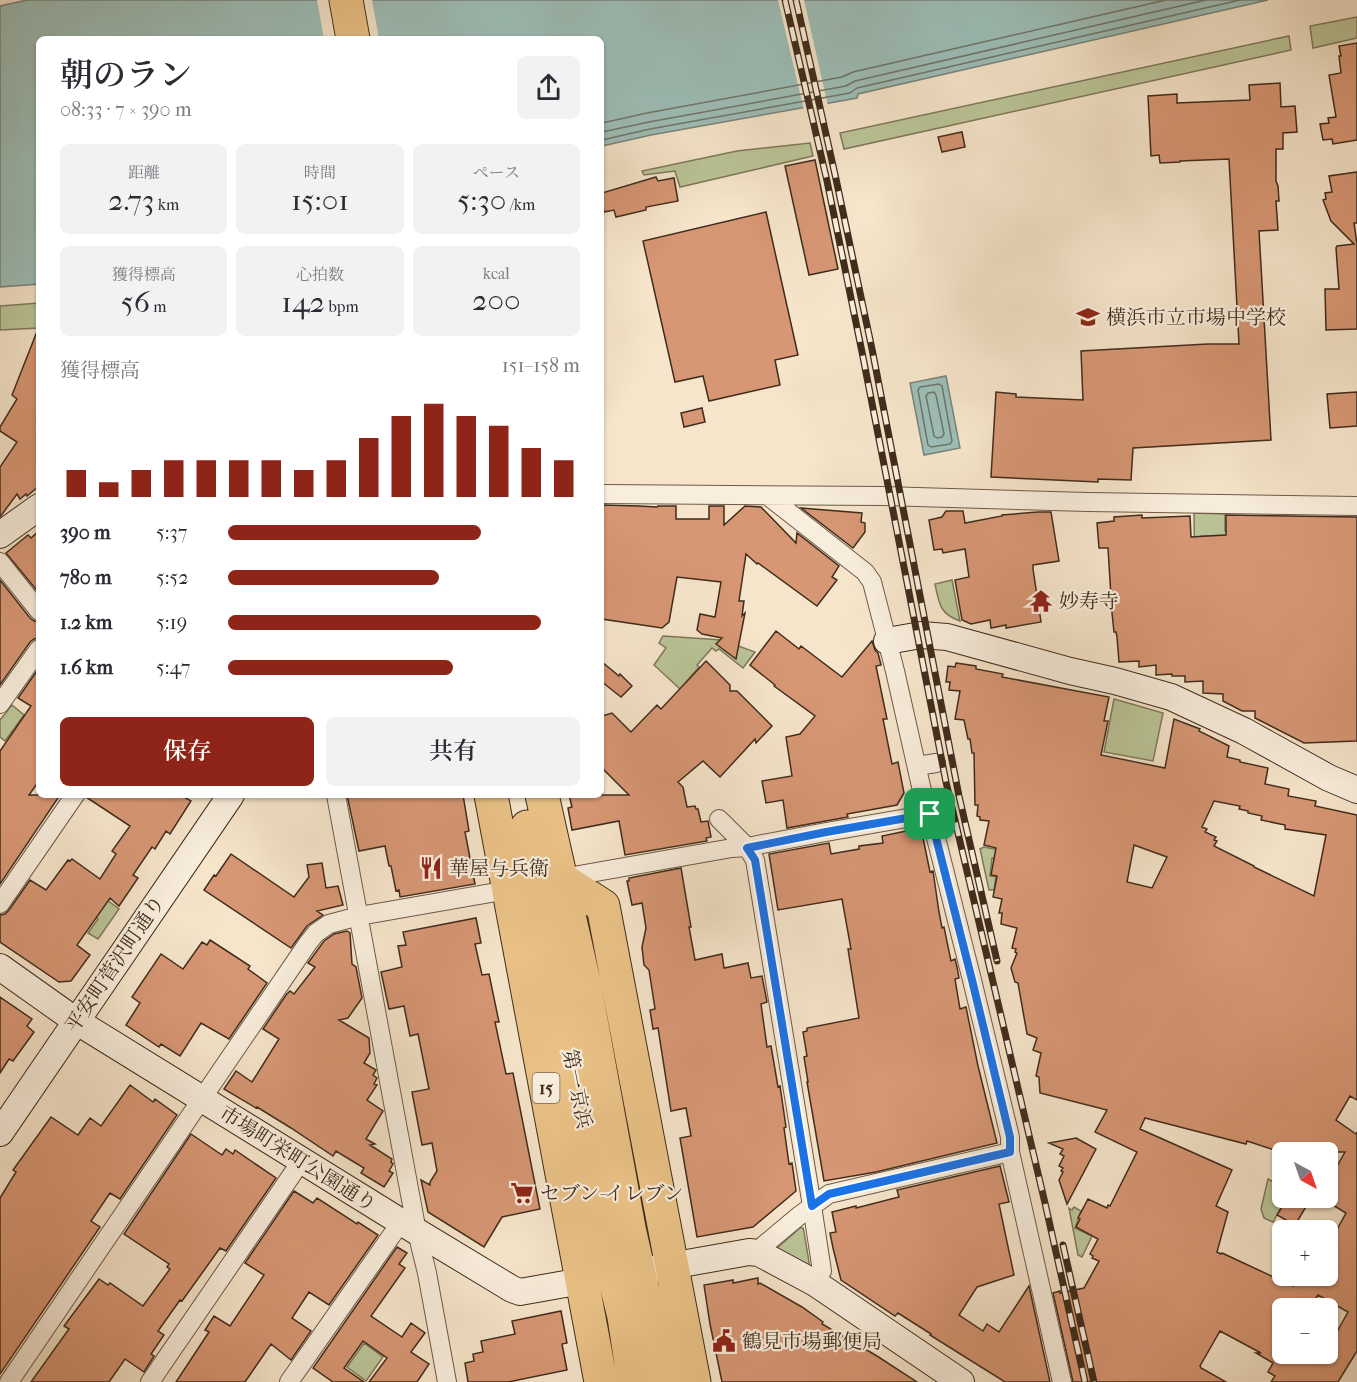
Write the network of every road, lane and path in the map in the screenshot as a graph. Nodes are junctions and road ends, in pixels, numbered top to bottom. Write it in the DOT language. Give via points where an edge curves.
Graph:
graph roads {
  1 [pos="346,0"];
  2 [pos="352,36"];
  3 [pos="604,494"];
  4 [pos="768,496"];
  5 [pos="1357,506"];
  6 [pos="36,509"];
  7 [pos="0,535"];
  8 [pos="0,562"];
  9 [pos="36,607"];
  10 [pos="887,641"];
  11 [pos="36,653"];
  12 [pos="0,704"];
  13 [pos="936,763"];
  14 [pos="917,766"];
  15 [pos="1357,790"];
  16 [pos="73,798"];
  17 [pos="229,798"];
  18 [pos="337,798"];
  19 [pos="492,798"];
  20 [pos="521,798"];
  21 [pos="543,798"];
  22 [pos="930,814"];
  23 [pos="719,819"];
  24 [pos="747,848"];
  25 [pos="561,879"];
  26 [pos="508,890"];
  27 [pos="0,904"];
  28 [pos="358,916"];
  29 [pos="0,967"];
  30 [pos="76,1021"];
  31 [pos="201,1099"];
  32 [pos="0,1133"];
  33 [pos="1010,1152"];
  34 [pos="302,1160"];
  35 [pos="812,1206"];
  36 [pos="409,1227"];
  37 [pos="759,1253"];
  38 [pos="672,1266"];
  39 [pos="612,1276"];
  40 [pos="815,1283"];
  41 [pos="9,1382"];
  42 [pos="150,1382"];
  43 [pos="289,1382"];
  44 [pos="447,1382"];
  45 [pos="601,1382"];
  46 [pos="634,1382"];
  47 [pos="663,1382"];
  48 [pos="694,1382"];
  49 [pos="961,1382"];
  50 [pos="1062,1382"];
  1 -- 2 [label="highway"];
  3 -- 4 [label="street"];
  4 -- 5 [label="street"];
  4 -- 10 [label="street" via="866,572"];
  6 -- 7 [label="street"];
  8 -- 9 [label="street"];
  10 -- 14 [label="street"];
  10 -- 15 [label="street" via="921,635 947,637 1171,697"];
  11 -- 12 [label="street"];
  13 -- 14 [label="street"];
  14 -- 22 [label="street"];
  16 -- 27 [label="street"];
  17 -- 30 [label="street, 平安町菅沢町通り"];
  18 -- 28 [label="street"];
  19 -- 26 [label="highway, 第一京浜 / 15"];
  20 -- 39 [label="highway, 第一京浜 / 15"];
  21 -- 25 [label="highway, 第一京浜 / 15"];
  22 -- 24 [label="street"];
  22 -- 33 [label="street" via="1010,1137"];
  23 -- 24 [label="street"];
  24 -- 25 [label="street"];
  24 -- 35 [label="street" via="755,860"];
  25 -- 38 [label="highway" via="603,906"];
  25 -- 39 [label="highway, 第一京浜 / 15" via="585,982 629,1228"];
  26 -- 28 [label="street"];
  26 -- 39 [label="highway, 第一京浜 / 15"];
  28 -- 31 [label="street" via="329,924 316,933"];
  28 -- 36 [label="street"];
  29 -- 30 [label="street, 市場町栄町公園通り"];
  30 -- 31 [label="street, 市場町栄町公園通り"];
  30 -- 32 [label="street, 平安町菅沢町通り"];
  31 -- 34 [label="street, 市場町栄町公園通り"];
  31 -- 41 [label="street"];
  33 -- 35 [label="street" via="829,1194"];
  33 -- 50 [label="street"];
  34 -- 36 [label="street, 市場町栄町公園通り"];
  34 -- 42 [label="street"];
  35 -- 37 [label="street"];
  35 -- 40 [label="street" via="822,1271"];
  36 -- 39 [label="street, 市場町栄町公園通り" via="520,1292"];
  36 -- 43 [label="street"];
  36 -- 44 [label="street" via="427,1273"];
  37 -- 38 [label="street, 市場町栄町公園通り"];
  37 -- 40 [label="street"];
  38 -- 39 [label="street, 市場町栄町公園通り"];
  38 -- 48 [label="highway"];
  39 -- 45 [label="highway, 第一京浜 / 15"];
  39 -- 46 [label="highway, 第一京浜 / 15" via="624,1317"];
  39 -- 47 [label="highway, 第一京浜 / 15"];
  40 -- 49 [label="street"];
}
